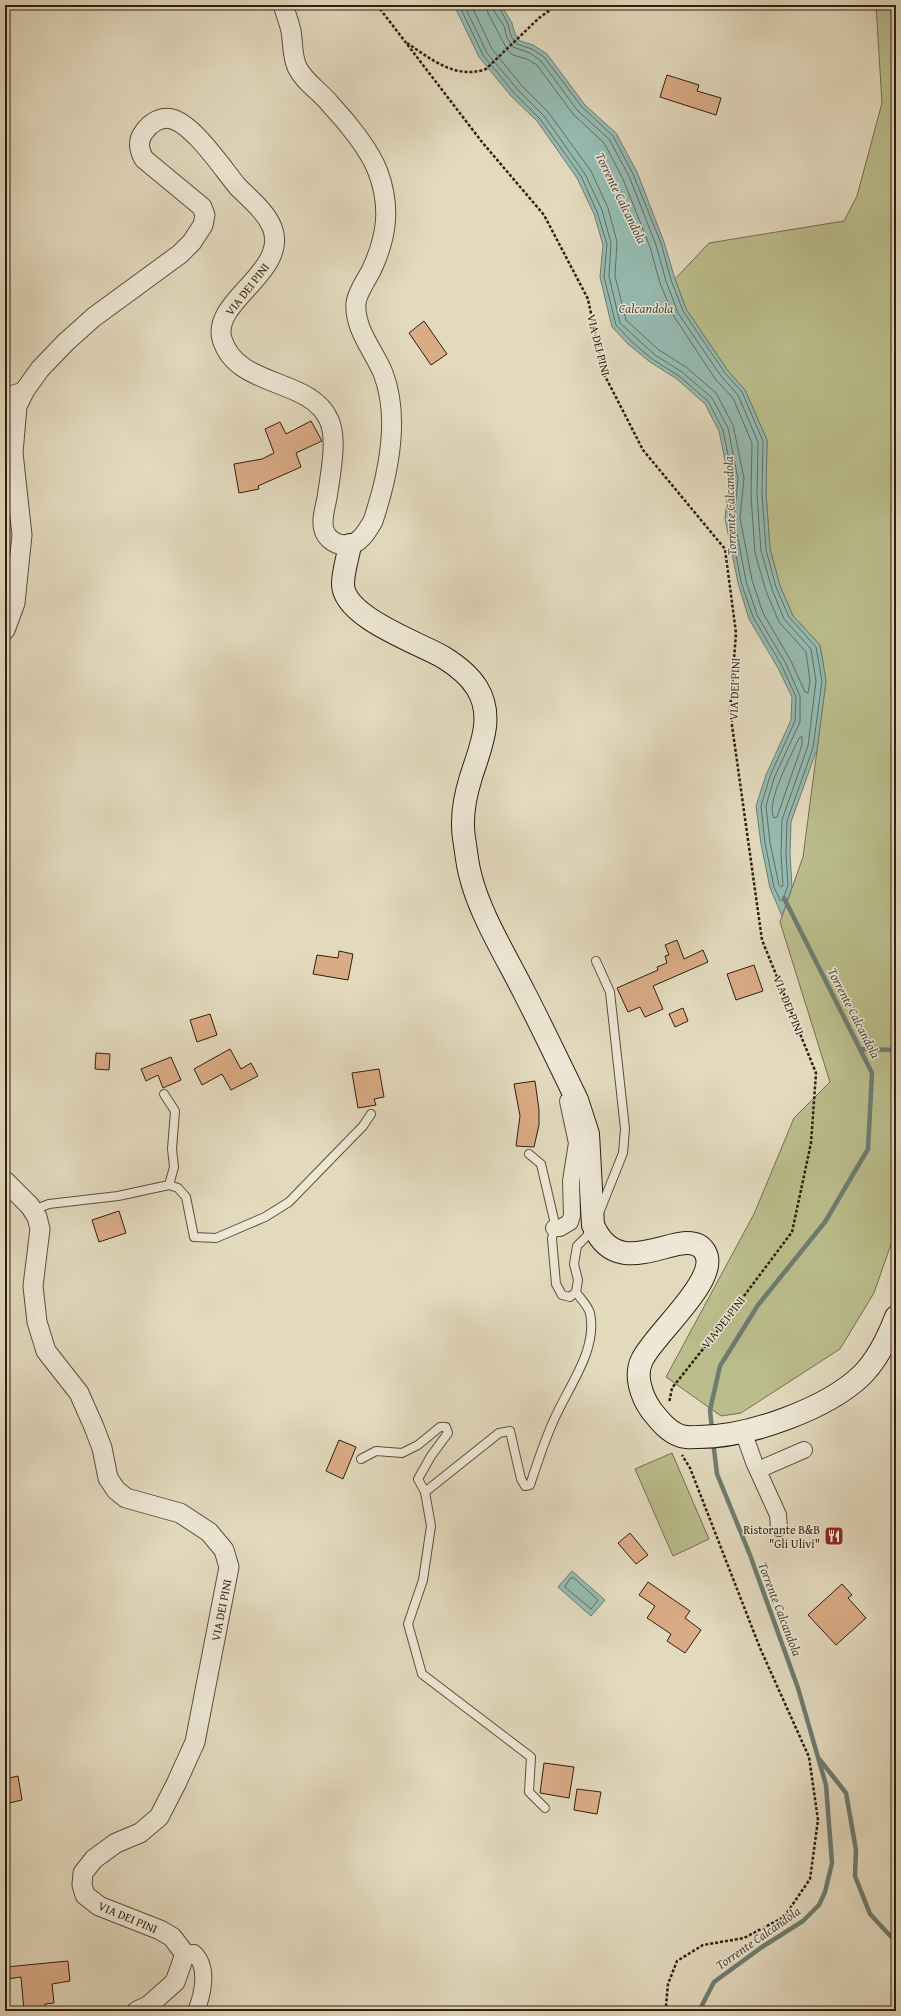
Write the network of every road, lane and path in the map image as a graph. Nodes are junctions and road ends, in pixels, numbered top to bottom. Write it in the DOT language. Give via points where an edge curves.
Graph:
graph roads {
  1 [pos="283,5"];
  2 [pos="377,5"];
  3 [pos="557,5"];
  4 [pos="405,42"];
  5 [pos="25,390"];
  6 [pos="5,396"];
  7 [pos="350,545"];
  8 [pos="5,630"];
  9 [pos="596,961"];
  10 [pos="560,1064"];
  11 [pos="164,1094"];
  12 [pos="371,1114"];
  13 [pos="529,1154"];
  14 [pos="5,1181"];
  15 [pos="169,1185"];
  16 [pos="33,1210"];
  17 [pos="593,1225"];
  18 [pos="554,1228"];
  19 [pos="576,1292"];
  20 [pos="896,1317"];
  21 [pos="746,1431"];
  22 [pos="674,1432"];
  23 [pos="804,1450"];
  24 [pos="361,1459"];
  25 [pos="690,1468"];
  26 [pos="758,1470"];
  27 [pos="425,1492"];
  28 [pos="779,1528"];
  29 [pos="545,1808"];
  30 [pos="185,1954"];
  31 [pos="137,2011"];
  32 [pos="196,2011"];
  33 [pos="668,2011"];
  1 -- 7 [label="street" via="291,31 297,67 305,79 332,104 367,152 377,170 386,201 386,220 380,250 356,302 356,315 383,375 391,418 392,443 373,521 366,532"];
  2 -- 4 [label="path, VIA DEI PINI"];
  3 -- 4 [label="path" via="539,18 486,69 478,72 459,72 444,67"];
  4 -- 22 [label="path, VIA DEI PINI" via="482,142 544,215 588,299 603,372 643,450 725,548 736,633 730,711 762,940 816,1072 811,1144 792,1232 724,1324 672,1388"];
  5 -- 6 [label="street"];
  5 -- 7 [label="street, VIA DEI PINI" via="40,369 66,342 94,317 180,254 200,232 205,215 202,207 144,159 140,150 139,142 143,133 154,122 171,118 180,122 194,134 273,228 274,248 270,260 226,314 221,328 222,338 239,364 251,373 306,397 318,405 329,418 334,432 323,526 328,537 334,542"];
  5 -- 8 [label="street, VIA DEI PINI" via="17,406 13,453 22,536 14,603"];
  7 -- 10 [label="main road" via="343,584 354,606 383,626 444,658 465,673 485,707 486,726 464,810 464,836 470,875 483,909"];
  9 -- 17 [label="lane" via="610,992 625,1129 623,1153"];
  10 -- 17 [label="main road" via="577,1100 588,1134"];
  10 -- 18 [label="street" via="577,1143 571,1181 572,1215 570,1222 560,1228"];
  11 -- 15 [label="lane" via="175,1111 172,1149 174,1167"];
  12 -- 15 [label="lane" via="363,1126 289,1202 216,1238 194,1237 186,1197 178,1188"];
  13 -- 18 [label="lane" via="541,1164"];
  14 -- 16 [label="street, VIA DEI PINI"];
  15 -- 16 [label="lane" via="118,1196 49,1204"];
  16 -- 30 [label="street, VIA DEI PINI" via="40,1228 33,1286 37,1322 46,1350 79,1393 102,1448 108,1478 116,1490 126,1498 180,1513 209,1532 224,1550 229,1567 194,1742 176,1784 159,1817 140,1833 116,1843 94,1859 83,1873 82,1885 85,1895 99,1906 172,1937"];
  17 -- 19 [label="lane" via="577,1246 574,1264 578,1280"];
  17 -- 22 [label="main road" via="603,1244 619,1252 638,1254 678,1243 694,1243 700,1246 707,1258 705,1274 698,1288 658,1335 641,1361 639,1377 642,1393 651,1409"];
  18 -- 19 [label="lane" via="552,1239 556,1284 562,1295 570,1297"];
  19 -- 27 [label="lane" via="590,1312 590,1339 582,1367 553,1422 530,1485 525,1486 521,1479 510,1431 499,1434"];
  20 -- 21 [label="main road" via="886,1342 856,1380 825,1401 794,1416"];
  21 -- 22 [label="main road" via="711,1437"];
  21 -- 26 [label="street"];
  23 -- 26 [label="street"];
  24 -- 27 [label="lane" via="376,1451 402,1453 418,1445 440,1427 446,1427 448,1433 418,1479"];
  25 -- 33 [label="path" via="760,1648 809,1757 818,1820 810,1879 784,1917 744,1938 703,1945 677,1960 668,1984"];
  26 -- 28 [label="street" via="778,1515"];
  27 -- 29 [label="lane" via="431,1526 422,1580 408,1624 422,1674 531,1757 529,1792"];
  30 -- 31 [label="street" via="175,1982 148,2006"];
  30 -- 32 [label="street" via="194,1953 202,1970 203,1984"];
}
